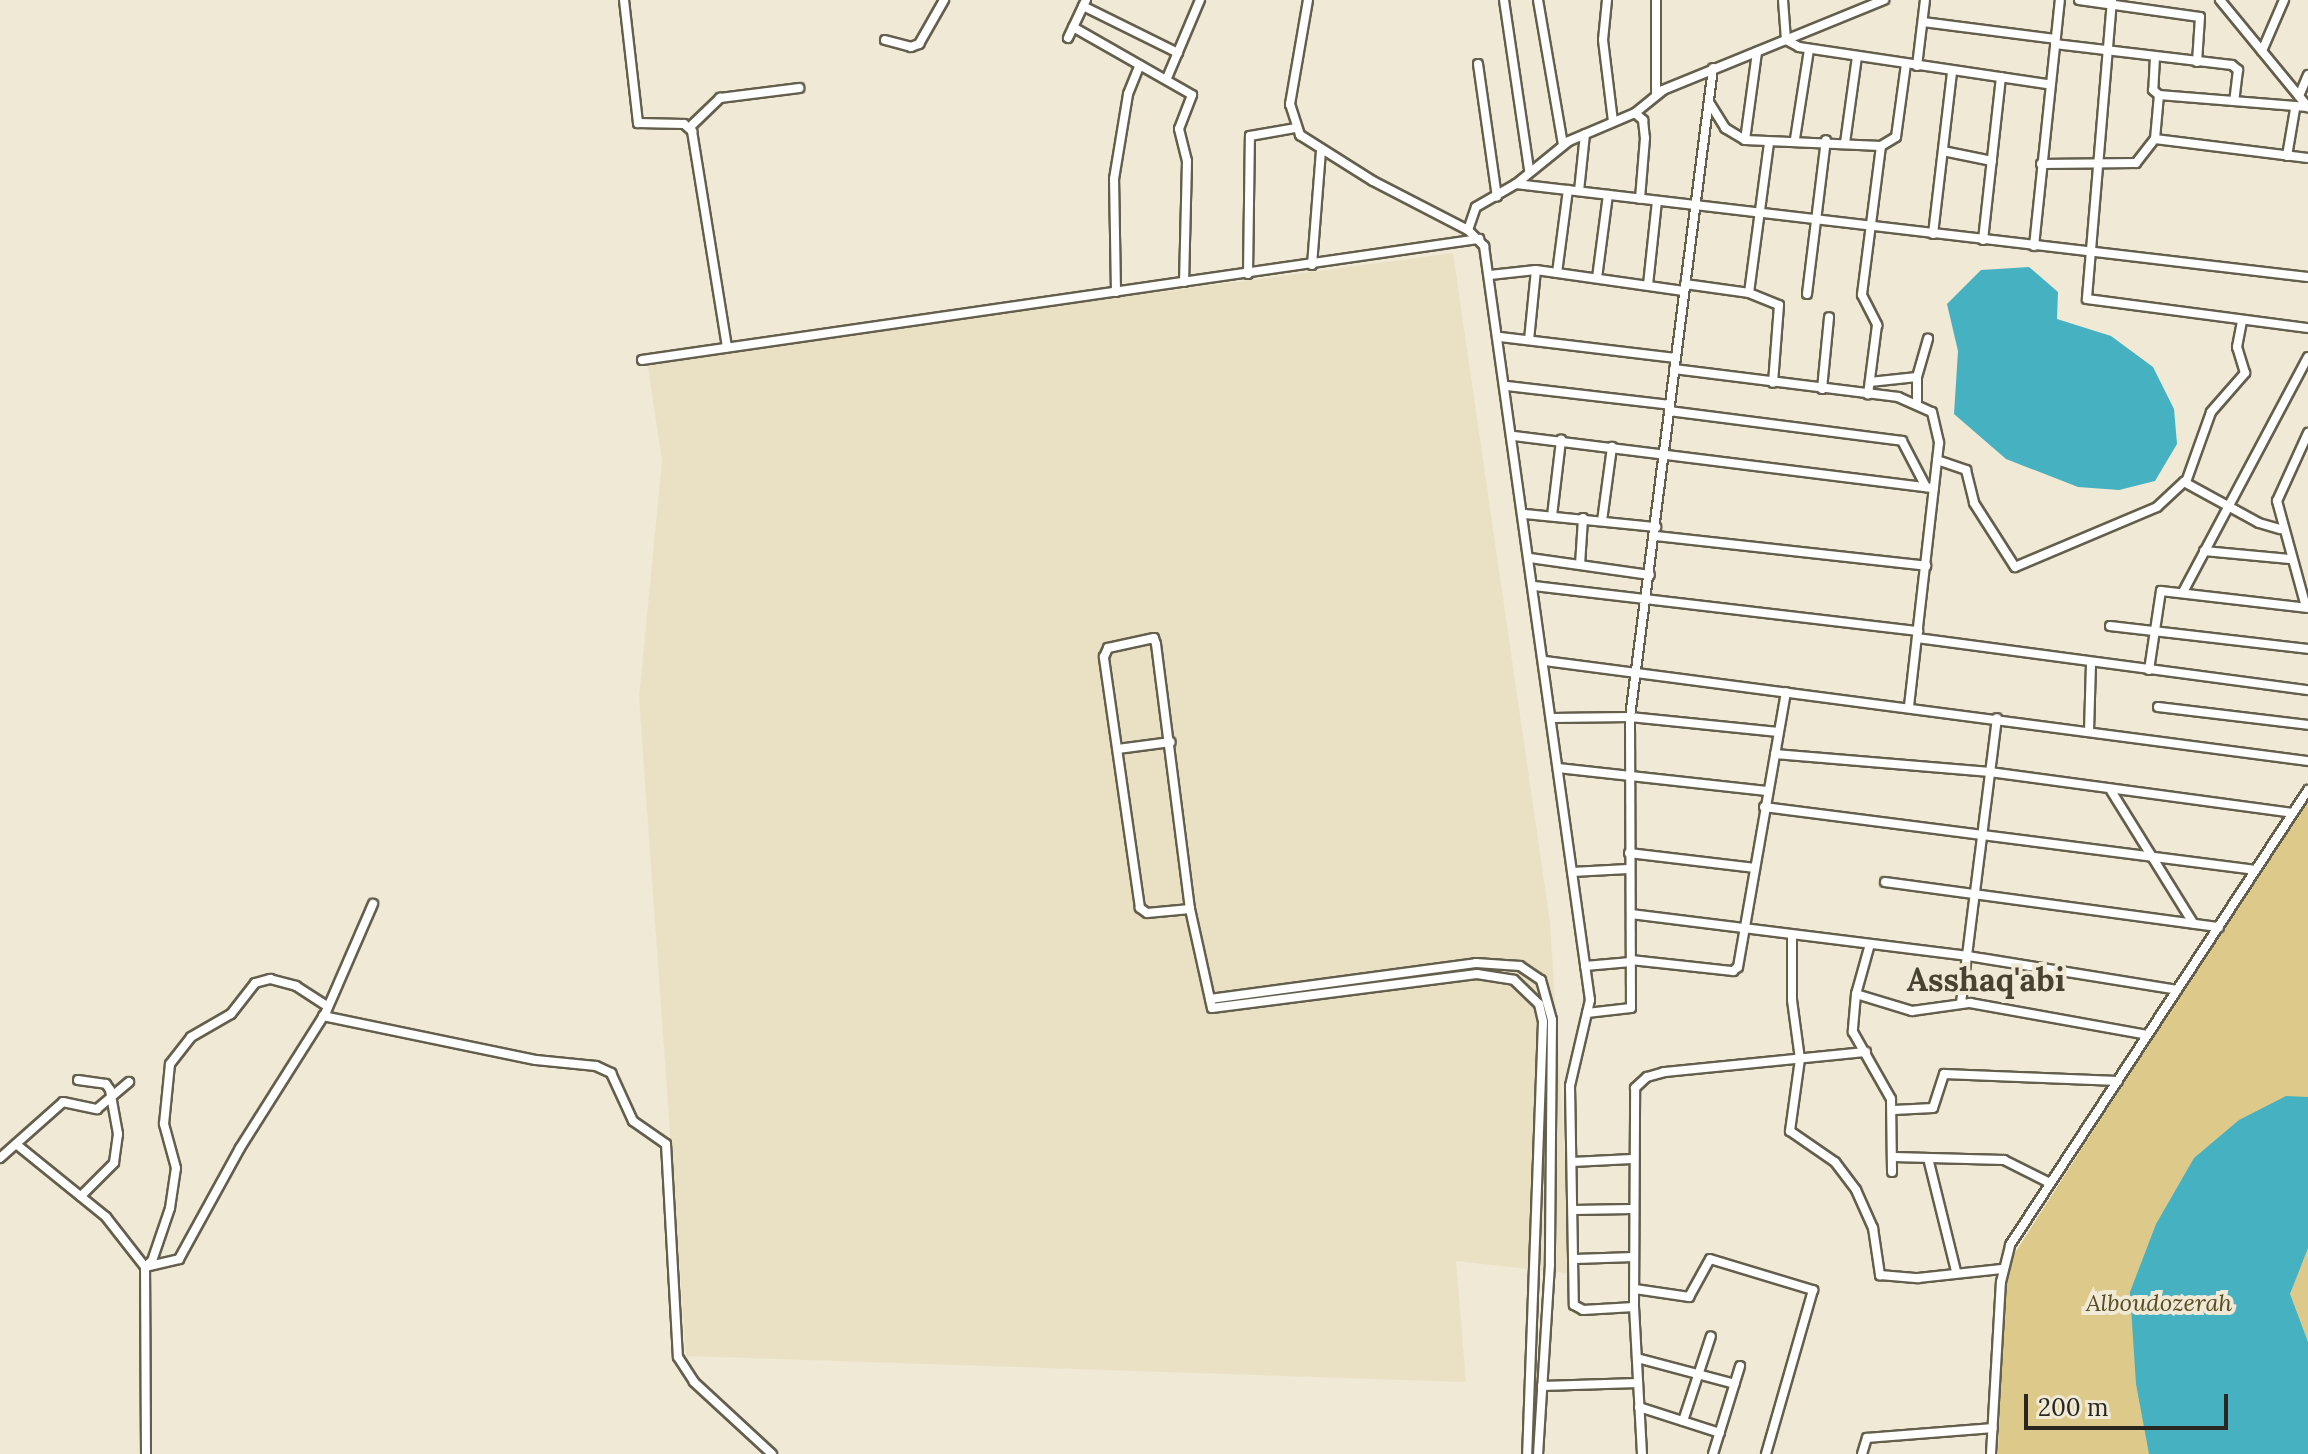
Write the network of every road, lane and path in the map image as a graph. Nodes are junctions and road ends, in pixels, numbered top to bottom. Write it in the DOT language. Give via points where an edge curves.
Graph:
graph roads {
  1 [pos="624,0"];
  2 [pos="944,0"];
  3 [pos="1200,0"];
  4 [pos="1308,0"];
  5 [pos="1504,0"];
  6 [pos="1538,0"];
  7 [pos="1607,0"];
  8 [pos="1656,0"];
  9 [pos="1783,0"];
  10 [pos="1884,0"];
  11 [pos="1925,0"];
  12 [pos="2060,0"];
  13 [pos="2079,0"];
  14 [pos="2284,0"];
  15 [pos="2225,2"];
  16 [pos="1084,3"];
  17 [pos="2112,3"];
  18 [pos="1923,22"];
  19 [pos="1073,27"];
  20 [pos="1068,38"];
  21 [pos="885,40"];
  22 [pos="1786,40"];
  23 [pos="2055,41"];
  24 [pos="1809,50"];
  25 [pos="2105,50"];
  26 [pos="2262,51"];
  27 [pos="1757,52"];
  28 [pos="1178,53"];
  29 [pos="1857,57"];
  30 [pos="2155,57"];
  31 [pos="2197,62"];
  32 [pos="1478,64"];
  33 [pos="1906,64"];
  34 [pos="1140,65"];
  35 [pos="1917,66"];
  36 [pos="1713,68"];
  37 [pos="1152,71"];
  38 [pos="1952,72"];
  39 [pos="2308,75"];
  40 [pos="2001,77"];
  41 [pos="1137,78"];
  42 [pos="1167,78"];
  43 [pos="2048,84"];
  44 [pos="799,88"];
  45 [pos="1656,94"];
  46 [pos="2159,95"];
  47 [pos="2299,96"];
  48 [pos="2234,101"];
  49 [pos="1709,102"];
  50 [pos="2308,107"];
  51 [pos="2295,109"];
  52 [pos="1635,113"];
  53 [pos="1613,121"];
  54 [pos="690,127"];
  55 [pos="1296,128"];
  56 [pos="1585,134"];
  57 [pos="1795,139"];
  58 [pos="2155,139"];
  59 [pos="1745,140"];
  60 [pos="1826,140"];
  61 [pos="1845,143"];
  62 [pos="1769,144"];
  63 [pos="1563,145"];
  64 [pos="1881,146"];
  65 [pos="1321,151"];
  66 [pos="1943,151"];
  67 [pos="2287,156"];
  68 [pos="2308,158"];
  69 [pos="1992,161"];
  70 [pos="2041,164"];
  71 [pos="2095,167"];
  72 [pos="1529,170"];
  73 [pos="1516,184"];
  74 [pos="1568,190"];
  75 [pos="1579,191"];
  76 [pos="1608,195"];
  77 [pos="1497,197"];
  78 [pos="1640,199"];
  79 [pos="1657,201"];
  80 [pos="1698,208"];
  81 [pos="1760,214"];
  82 [pos="1816,221"];
  83 [pos="1871,227"];
  84 [pos="1468,230"];
  85 [pos="1933,234"];
  86 [pos="1479,239"];
  87 [pos="1983,240"];
  88 [pos="2034,246"];
  89 [pos="2088,252"];
  90 [pos="1312,265"];
  91 [pos="1536,270"];
  92 [pos="1557,273"];
  93 [pos="1248,274"];
  94 [pos="1490,275"];
  95 [pos="2308,277"];
  96 [pos="1597,278"];
  97 [pos="1184,282"];
  98 [pos="1648,285"];
  99 [pos="1684,287"];
  100 [pos="1116,292"];
  101 [pos="1749,293"];
  102 [pos="1807,294"];
  103 [pos="1829,317"];
  104 [pos="2242,321"];
  105 [pos="2308,328"];
  106 [pos="1500,337"];
  107 [pos="1928,339"];
  108 [pos="1529,340"];
  109 [pos="727,347"];
  110 [pos="2308,357"];
  111 [pos="1676,358"];
  112 [pos="642,360"];
  113 [pos="1674,369"];
  114 [pos="2304,376"];
  115 [pos="1917,377"];
  116 [pos="1870,382"];
  117 [pos="1773,383"];
  118 [pos="1507,386"];
  119 [pos="1822,389"];
  120 [pos="1868,394"];
  121 [pos="1917,401"];
  122 [pos="1670,408"];
  123 [pos="2308,433"];
  124 [pos="1514,436"];
  125 [pos="1561,440"];
  126 [pos="1612,447"];
  127 [pos="1663,451"];
  128 [pos="1937,460"];
  129 [pos="2186,482"];
  130 [pos="1930,487"];
  131 [pos="2225,506"];
  132 [pos="1525,514"];
  133 [pos="1552,516"];
  134 [pos="1583,518"];
  135 [pos="1602,521"];
  136 [pos="2280,529"];
  137 [pos="1656,532"];
  138 [pos="2204,551"];
  139 [pos="1530,558"];
  140 [pos="2290,559"];
  141 [pos="1580,565"];
  142 [pos="1926,566"];
  143 [pos="1650,575"];
  144 [pos="1534,586"];
  145 [pos="2183,592"];
  146 [pos="1646,601"];
  147 [pos="2307,608"];
  148 [pos="2110,626"];
  149 [pos="2153,631"];
  150 [pos="1918,635"];
  151 [pos="2308,649"];
  152 [pos="1545,661"];
  153 [pos="2091,662"];
  154 [pos="2149,670"];
  155 [pos="1634,674"];
  156 [pos="2308,690"];
  157 [pos="1786,692"];
  158 [pos="1909,707"];
  159 [pos="2158,707"];
  160 [pos="1630,717"];
  161 [pos="1552,718"];
  162 [pos="1997,718"];
  163 [pos="2308,725"];
  164 [pos="2089,731"];
  165 [pos="1778,732"];
  166 [pos="1171,742"];
  167 [pos="1118,749"];
  168 [pos="1775,754"];
  169 [pos="2308,761"];
  170 [pos="1558,768"];
  171 [pos="1630,772"];
  172 [pos="1990,772"];
  173 [pos="2110,789"];
  174 [pos="2308,790"];
  175 [pos="1767,791"];
  176 [pos="1764,807"];
  177 [pos="2292,813"];
  178 [pos="1982,834"];
  179 [pos="1629,853"];
  180 [pos="2152,856"];
  181 [pos="1755,868"];
  182 [pos="1628,869"];
  183 [pos="2254,870"];
  184 [pos="1572,872"];
  185 [pos="1885,882"];
  186 [pos="1974,893"];
  187 [pos="373,904"];
  188 [pos="1190,909"];
  189 [pos="1631,914"];
  190 [pos="2193,923"];
  191 [pos="2219,927"];
  192 [pos="1745,929"];
  193 [pos="1792,935"];
  194 [pos="1870,944"];
  195 [pos="1968,956"];
  196 [pos="1631,961"];
  197 [pos="1476,963"];
  198 [pos="1585,966"];
  199 [pos="1477,974"];
  200 [pos="2177,990"];
  201 [pos="1856,994"];
  202 [pos="1961,1003"];
  203 [pos="1211,1004"];
  204 [pos="328,1007"];
  205 [pos="1587,1013"];
  206 [pos="323,1016"];
  207 [pos="2147,1035"];
  208 [pos="1866,1052"];
  209 [pos="1800,1059"];
  210 [pos="78,1080"];
  211 [pos="2118,1081"];
  212 [pos="129,1082"];
  213 [pos="111,1099"];
  214 [pos="1894,1110"];
  215 [pos="16,1144"];
  216 [pos="1894,1157"];
  217 [pos="0,1158"];
  218 [pos="1928,1158"];
  219 [pos="1632,1159"];
  220 [pos="1572,1162"];
  221 [pos="1892,1172"];
  222 [pos="2050,1183"];
  223 [pos="81,1196"];
  224 [pos="1632,1209"];
  225 [pos="1574,1210"];
  226 [pos="1537,1218"];
  227 [pos="1548,1218"];
  228 [pos="1634,1257"];
  229 [pos="1575,1259"];
  230 [pos="145,1267"];
  231 [pos="2002,1269"];
  232 [pos="1956,1271"];
  233 [pos="1635,1289"];
  234 [pos="1534,1292"];
  235 [pos="1546,1294"];
  236 [pos="1634,1307"];
  237 [pos="1711,1336"];
  238 [pos="1637,1358"];
  239 [pos="1740,1366"];
  240 [pos="1699,1374"];
  241 [pos="1638,1383"];
  242 [pos="1735,1384"];
  243 [pos="1542,1386"];
  244 [pos="1639,1407"];
  245 [pos="1683,1421"];
  246 [pos="1993,1428"];
  247 [pos="1720,1433"];
  248 [pos="146,1454"];
  249 [pos="772,1454"];
  250 [pos="1527,1454"];
  251 [pos="1538,1454"];
  252 [pos="1642,1454"];
  253 [pos="1713,1454"];
  254 [pos="1766,1454"];
  255 [pos="1862,1454"];
  256 [pos="1991,1454"];
  1 -- 54 [label="street" via="638,123"];
  2 -- 21 [label="street" via="919,44"];
  3 -- 28 [label="street"];
  4 -- 55 [label="street" via="1292,75 1290,104"];
  5 -- 72 [label="street"];
  6 -- 63 [label="street"];
  7 -- 53 [label="street" via="1603,40"];
  8 -- 45 [label="street"];
  9 -- 22 [label="street"];
  10 -- 22 [label="street"];
  11 -- 18 [label="street"];
  12 -- 23 [label="street"];
  13 -- 17 [label="street"];
  14 -- 26 [label="street"];
  15 -- 26 [label="street"];
  16 -- 19 [label="street"];
  16 -- 28 [label="street"];
  17 -- 25 [label="street"];
  17 -- 31 [label="street" via="2200,17"];
  18 -- 23 [label="street"];
  18 -- 35 [label="street"];
  19 -- 20 [label="street"];
  19 -- 34 [label="street"];
  22 -- 24 [label="street"];
  22 -- 27 [label="street"];
  23 -- 25 [label="street"];
  23 -- 43 [label="street"];
  24 -- 29 [label="street"];
  24 -- 57 [label="street"];
  25 -- 30 [label="street"];
  25 -- 71 [label="street"];
  26 -- 47 [label="street"];
  27 -- 36 [label="street"];
  27 -- 59 [label="street"];
  28 -- 42 [label="street"];
  29 -- 33 [label="street"];
  29 -- 61 [label="street"];
  30 -- 31 [label="street"];
  30 -- 46 [label="street" via="2153,90"];
  31 -- 48 [label="street" via="2236,67"];
  32 -- 77 [label="street"];
  33 -- 35 [label="street"];
  33 -- 64 [label="street" via="1896,137"];
  34 -- 37 [label="street"];
  34 -- 41 [label="street"];
  35 -- 38 [label="street"];
  36 -- 45 [label="street"];
  36 -- 49 [label="street"];
  37 -- 41 [label="street"];
  37 -- 42 [label="street"];
  38 -- 40 [label="street"];
  38 -- 66 [label="street"];
  39 -- 47 [label="street"];
  40 -- 43 [label="street"];
  40 -- 69 [label="street"];
  41 -- 100 [label="street" via="1128,94 1114,179"];
  42 -- 97 [label="street" via="1192,95 1179,129 1187,161"];
  43 -- 70 [label="street"];
  44 -- 54 [label="street" via="720,98"];
  45 -- 52 [label="street"];
  46 -- 48 [label="street"];
  46 -- 58 [label="street"];
  47 -- 50 [label="street"];
  48 -- 51 [label="street"];
  49 -- 59 [label="street" via="1725,128"];
  49 -- 80 [label="street"];
  50 -- 51 [label="street"];
  51 -- 67 [label="street"];
  52 -- 53 [label="street"];
  52 -- 78 [label="street" via="1643,120 1645,138"];
  53 -- 56 [label="street"];
  54 -- 109 [label="street"];
  55 -- 65 [label="street"];
  55 -- 93 [label="street" via="1250,136"];
  56 -- 63 [label="street"];
  56 -- 75 [label="street"];
  57 -- 60 [label="street"];
  57 -- 62 [label="street"];
  58 -- 67 [label="street"];
  58 -- 71 [label="street" via="2136,163"];
  59 -- 62 [label="street"];
  60 -- 61 [label="street"];
  60 -- 82 [label="street"];
  61 -- 64 [label="street"];
  62 -- 81 [label="street"];
  63 -- 72 [label="street"];
  64 -- 83 [label="street"];
  65 -- 84 [label="street"];
  65 -- 90 [label="street"];
  66 -- 69 [label="street"];
  66 -- 85 [label="street"];
  67 -- 68 [label="street"];
  69 -- 87 [label="street"];
  70 -- 71 [label="street"];
  70 -- 88 [label="street"];
  71 -- 89 [label="street"];
  72 -- 73 [label="street"];
  73 -- 74 [label="street"];
  73 -- 77 [label="street"];
  74 -- 75 [label="street"];
  74 -- 92 [label="street"];
  75 -- 76 [label="street"];
  76 -- 78 [label="street"];
  76 -- 96 [label="street"];
  77 -- 84 [label="street" via="1476,207"];
  78 -- 79 [label="street"];
  79 -- 80 [label="street"];
  79 -- 98 [label="street"];
  80 -- 81 [label="street"];
  80 -- 99 [label="street"];
  81 -- 82 [label="street"];
  81 -- 101 [label="street"];
  82 -- 83 [label="street"];
  82 -- 102 [label="street"];
  83 -- 85 [label="street"];
  83 -- 116 [label="street" via="1862,295 1877,325"];
  84 -- 86 [label="street"];
  85 -- 87 [label="street"];
  86 -- 90 [label="street"];
  86 -- 94 [label="street"];
  87 -- 88 [label="street"];
  88 -- 89 [label="street"];
  89 -- 95 [label="street"];
  89 -- 104 [label="street" via="2085,296 2090,302"];
  90 -- 93 [label="street"];
  91 -- 92 [label="street"];
  91 -- 94 [label="street"];
  91 -- 108 [label="street"];
  92 -- 96 [label="street"];
  93 -- 97 [label="street"];
  94 -- 106 [label="street"];
  96 -- 98 [label="street"];
  97 -- 100 [label="street"];
  98 -- 99 [label="street"];
  99 -- 101 [label="street"];
  99 -- 111 [label="street"];
  100 -- 109 [label="street"];
  101 -- 117 [label="street" via="1774,300 1782,311"];
  103 -- 119 [label="street"];
  104 -- 105 [label="street"];
  104 -- 129 [label="street" via="2237,347 2245,373 2211,412"];
  106 -- 108 [label="street"];
  106 -- 118 [label="street"];
  107 -- 115 [label="street"];
  108 -- 111 [label="street"];
  109 -- 112 [label="street"];
  110 -- 114 [label="street"];
  111 -- 113 [label="street"];
  113 -- 117 [label="street"];
  113 -- 122 [label="street"];
  114 -- 131 [label="street"];
  115 -- 116 [label="street"];
  115 -- 121 [label="street"];
  116 -- 120 [label="street"];
  117 -- 119 [label="street"];
  118 -- 122 [label="street"];
  118 -- 124 [label="street"];
  119 -- 120 [label="street"];
  120 -- 121 [label="street"];
  121 -- 128 [label="street" via="1938,423"];
  122 -- 127 [label="street"];
  122 -- 130 [label="street" via="1902,441"];
  123 -- 136 [label="street" via="2279,491"];
  124 -- 125 [label="street"];
  124 -- 132 [label="street"];
  125 -- 126 [label="street"];
  125 -- 133 [label="street"];
  126 -- 127 [label="street"];
  126 -- 135 [label="street"];
  127 -- 130 [label="street"];
  127 -- 137 [label="street"];
  128 -- 129 [label="street" via="1966,470 1974,503 2015,567 2150,511"];
  128 -- 130 [label="street"];
  129 -- 131 [label="street"];
  130 -- 142 [label="street"];
  131 -- 136 [label="street"];
  131 -- 138 [label="street"];
  132 -- 133 [label="street"];
  132 -- 139 [label="street"];
  133 -- 134 [label="street"];
  134 -- 135 [label="street"];
  134 -- 141 [label="street"];
  135 -- 137 [label="street"];
  136 -- 140 [label="street"];
  137 -- 142 [label="street"];
  137 -- 143 [label="street"];
  138 -- 140 [label="street"];
  138 -- 145 [label="street"];
  139 -- 141 [label="street"];
  139 -- 144 [label="street"];
  140 -- 147 [label="street"];
  141 -- 143 [label="street"];
  142 -- 150 [label="street"];
  143 -- 146 [label="street"];
  144 -- 146 [label="street"];
  144 -- 152 [label="street"];
  145 -- 147 [label="street"];
  145 -- 149 [label="street" via="2158,592"];
  146 -- 150 [label="street"];
  146 -- 155 [label="street"];
  148 -- 149 [label="street"];
  149 -- 151 [label="street"];
  149 -- 154 [label="street"];
  150 -- 153 [label="street"];
  150 -- 158 [label="street"];
  152 -- 155 [label="street"];
  152 -- 161 [label="street"];
  153 -- 154 [label="street"];
  153 -- 164 [label="street"];
  154 -- 156 [label="street"];
  155 -- 157 [label="street"];
  155 -- 160 [label="street"];
  157 -- 158 [label="street"];
  157 -- 165 [label="street"];
  158 -- 162 [label="street"];
  159 -- 163 [label="street"];
  160 -- 161 [label="street"];
  160 -- 165 [label="street"];
  160 -- 171 [label="street"];
  161 -- 170 [label="street"];
  162 -- 164 [label="street"];
  162 -- 172 [label="street"];
  164 -- 169 [label="street"];
  165 -- 168 [label="street"];
  166 -- 167 [label="street"];
  166 -- 167 [label="street" via="1154,638 1104,653"];
  166 -- 188 [label="street"];
  167 -- 188 [label="street" via="1140,908 1147,913"];
  168 -- 172 [label="street"];
  168 -- 175 [label="street"];
  170 -- 171 [label="street"];
  170 -- 184 [label="street"];
  171 -- 175 [label="street"];
  171 -- 179 [label="street"];
  172 -- 173 [label="street"];
  172 -- 178 [label="street"];
  173 -- 177 [label="street"];
  173 -- 180 [label="street"];
  174 -- 177 [label="street"];
  175 -- 176 [label="street"];
  176 -- 178 [label="street"];
  176 -- 181 [label="street"];
  177 -- 183 [label="street"];
  178 -- 180 [label="street"];
  178 -- 186 [label="street"];
  179 -- 181 [label="street"];
  179 -- 182 [label="street"];
  180 -- 183 [label="street"];
  180 -- 190 [label="street"];
  181 -- 192 [label="street"];
  182 -- 184 [label="street"];
  182 -- 189 [label="street"];
  183 -- 191 [label="street"];
  184 -- 198 [label="street"];
  185 -- 186 [label="street"];
  186 -- 190 [label="street"];
  186 -- 195 [label="street"];
  187 -- 204 [label="street"];
  188 -- 203 [label="street"];
  189 -- 192 [label="street"];
  189 -- 196 [label="street"];
  190 -- 191 [label="street"];
  191 -- 200 [label="street"];
  192 -- 193 [label="street"];
  192 -- 196 [label="street" via="1733,971"];
  193 -- 194 [label="street"];
  193 -- 209 [label="street" via="1792,1000"];
  194 -- 195 [label="street"];
  194 -- 201 [label="street"];
  195 -- 200 [label="street"];
  195 -- 202 [label="street"];
  196 -- 198 [label="street"];
  196 -- 205 [label="street" via="1629,1010"];
  197 -- 199 [label="street"];
  197 -- 203 [label="street"];
  197 -- 227 [label="street" via="1508,963 1529,970 1549,996"];
  198 -- 205 [label="street"];
  199 -- 203 [label="street"];
  199 -- 226 [label="street" via="1523,985 1541,1010"];
  200 -- 207 [label="street"];
  201 -- 202 [label="street" via="1912,1011"];
  201 -- 208 [label="street" via="1854,1040"];
  202 -- 207 [label="street"];
  204 -- 206 [label="street"];
  204 -- 230 [label="street" via="296,986 270,979 255,983 231,1014 181,1046 170,1064 165,1095 164,1124 176,1168 170,1208 152,1261"];
  205 -- 220 [label="street" via="1570,1086"];
  206 -- 230 [label="street" via="240,1148 183,1255 168,1264"];
  206 -- 249 [label="street" via="611,1073 633,1121 666,1144 678,1357 694,1382"];
  207 -- 211 [label="street"];
  208 -- 209 [label="street"];
  208 -- 214 [label="street"];
  209 -- 219 [label="street" via="1647,1077 1633,1093"];
  209 -- 232 [label="street" via="1790,1131 1835,1162 1856,1190 1873,1228 1880,1275 1918,1278"];
  210 -- 213 [label="street" via="106,1084"];
  211 -- 214 [label="street" via="1944,1074 1933,1108"];
  211 -- 222 [label="street"];
  212 -- 213 [label="street"];
  213 -- 215 [label="street" via="97,1109 63,1102"];
  213 -- 223 [label="street" via="118,1134 114,1163"];
  214 -- 216 [label="street"];
  215 -- 217 [label="street"];
  215 -- 223 [label="street"];
  216 -- 218 [label="street"];
  216 -- 221 [label="street"];
  218 -- 222 [label="street" via="2004,1160"];
  218 -- 232 [label="street"];
  219 -- 220 [label="street"];
  219 -- 224 [label="street"];
  220 -- 225 [label="street"];
  222 -- 231 [label="street" via="2010,1245"];
  223 -- 230 [label="street" via="106,1217"];
  224 -- 225 [label="street"];
  224 -- 228 [label="street"];
  225 -- 229 [label="street"];
  226 -- 227 [label="street"];
  226 -- 234 [label="street"];
  227 -- 235 [label="street"];
  228 -- 229 [label="street"];
  228 -- 233 [label="street"];
  229 -- 236 [label="street" via="1578,1309"];
  230 -- 248 [label="street"];
  231 -- 232 [label="street"];
  231 -- 246 [label="street"];
  233 -- 236 [label="street"];
  233 -- 254 [label="street" via="1689,1297 1710,1259 1813,1290"];
  234 -- 235 [label="street"];
  234 -- 250 [label="street"];
  235 -- 243 [label="street"];
  236 -- 238 [label="street"];
  237 -- 240 [label="street"];
  238 -- 240 [label="street"];
  238 -- 241 [label="street"];
  239 -- 242 [label="street"];
  240 -- 242 [label="street"];
  240 -- 245 [label="street"];
  241 -- 243 [label="street"];
  241 -- 244 [label="street"];
  242 -- 247 [label="street"];
  243 -- 251 [label="street"];
  244 -- 245 [label="street"];
  244 -- 252 [label="street"];
  245 -- 247 [label="street"];
  246 -- 255 [label="street" via="1867,1438"];
  246 -- 256 [label="street"];
  247 -- 253 [label="street"];
}
